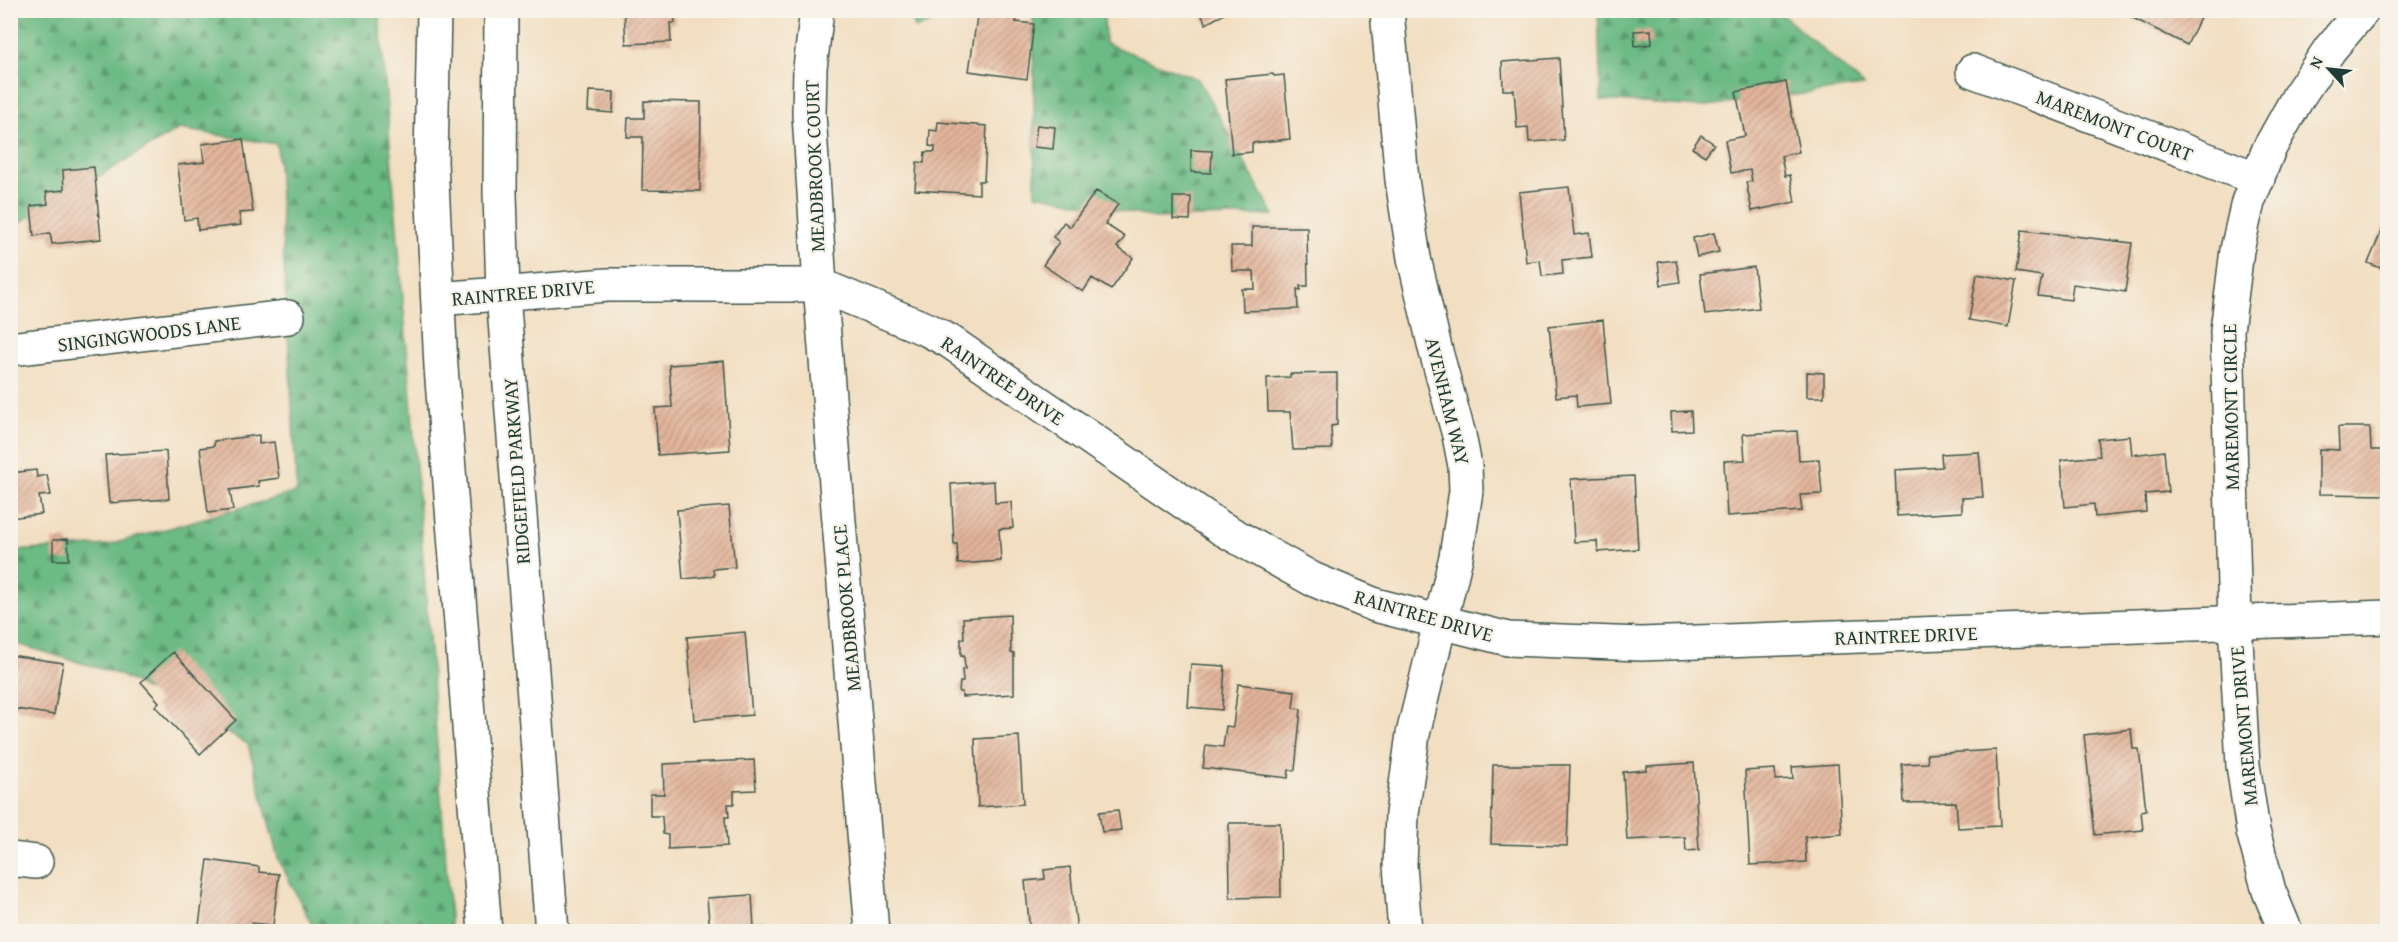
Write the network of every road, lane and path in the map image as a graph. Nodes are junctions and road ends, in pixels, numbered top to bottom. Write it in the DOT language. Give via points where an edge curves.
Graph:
graph roads {
  1 [pos="434,10"];
  2 [pos="501,10"];
  3 [pos="816,10"];
  4 [pos="1388,10"];
  5 [pos="2363,10"];
  6 [pos="1973,71"];
  7 [pos="2258,179"];
  8 [pos="820,285"];
  9 [pos="503,294"];
  10 [pos="438,299"];
  11 [pos="288,317"];
  12 [pos="10,350"];
  13 [pos="2388,617"];
  14 [pos="1440,622"];
  15 [pos="2235,622"];
  16 [pos="485,932"];
  17 [pos="552,932"];
  18 [pos="872,932"];
  19 [pos="1406,932"];
  20 [pos="2286,932"];
  1 -- 10 [label="street" via="431,162"];
  2 -- 9 [label="street, RIDGEFIELD PARKWAY"];
  3 -- 8 [label="street, MEADBROOK COURT" via="808,114"];
  4 -- 14 [label="street, AVENHAM WAY" via="1402,180 1414,258 1465,466 1466,491 1456,557"];
  5 -- 7 [label="street, MAREMONT CIRCLE" via="2298,97 2269,149"];
  6 -- 7 [label="street, MAREMONT COURT"];
  7 -- 15 [label="street, MAREMONT CIRCLE" via="2248,202 2237,250 2227,331"];
  8 -- 9 [label="street, RAINTREE DRIVE" via="607,285"];
  8 -- 14 [label="street, RAINTREE DRIVE" via="949,341 1221,528 1312,579 1375,605"];
  8 -- 18 [label="street, MEADBROOK PLACE"];
  9 -- 10 [label="street, RAINTREE DRIVE"];
  9 -- 17 [label="street, RIDGEFIELD PARKWAY"];
  10 -- 16 [label="street"];
  11 -- 12 [label="street, SINGINGWOODS LANE"];
  13 -- 15 [label="street, RAINTREE DRIVE"];
  14 -- 15 [label="street, RAINTREE DRIVE" via="1508,639 1641,644"];
  14 -- 19 [label="street, AVENHAM WAY" via="1413,734 1402,814 1400,865"];
  15 -- 20 [label="street, MAREMONT DRIVE" via="2243,765 2253,831 2269,891"];
}
